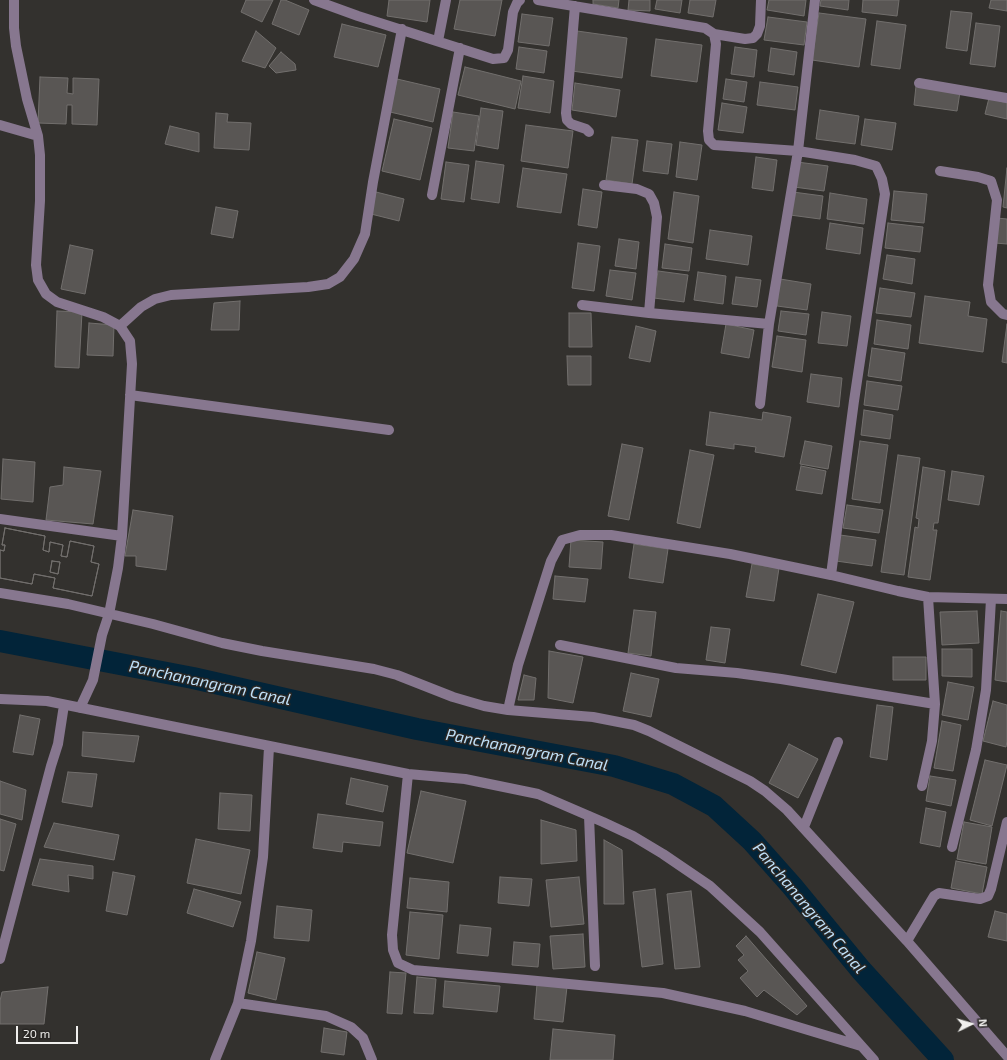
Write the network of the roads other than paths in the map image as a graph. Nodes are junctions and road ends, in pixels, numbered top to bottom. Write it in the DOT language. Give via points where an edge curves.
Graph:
graph roads {
  1 [pos="14,0"];
  2 [pos="314,0"];
  3 [pos="446,0"];
  4 [pos="538,0"];
  5 [pos="762,0"];
  6 [pos="815,0"];
  7 [pos="518,1"];
  8 [pos="575,6"];
  9 [pos="402,29"];
  10 [pos="714,34"];
  11 [pos="438,41"];
  12 [pos="460,48"];
  13 [pos="919,83"];
  14 [pos="1007,98"];
  15 [pos="0,125"];
  16 [pos="589,132"];
  17 [pos="38,136"];
  18 [pos="798,151"];
  19 [pos="940,171"];
  20 [pos="604,185"];
  21 [pos="432,195"];
  22 [pos="582,306"];
  23 [pos="649,313"];
  24 [pos="1007,315"];
  25 [pos="769,324"];
  26 [pos="120,326"];
  27 [pos="130,395"];
  28 [pos="760,404"];
  29 [pos="389,430"];
  30 [pos="0,519"];
  31 [pos="122,536"];
  32 [pos="831,575"];
  33 [pos="0,593"];
  34 [pos="928,597"];
  35 [pos="1007,598"];
  36 [pos="991,599"];
  37 [pos="108,614"];
  38 [pos="560,645"];
  39 [pos="0,699"];
  40 [pos="935,704"];
  41 [pos="64,705"];
  42 [pos="80,708"];
  43 [pos="508,710"];
  44 [pos="838,742"];
  45 [pos="269,747"];
  46 [pos="408,774"];
  47 [pos="922,786"];
  48 [pos="589,816"];
  49 [pos="1007,822"];
  50 [pos="804,828"];
  51 [pos="952,847"];
  52 [pos="907,941"];
  53 [pos="0,959"];
  54 [pos="594,966"];
  55 [pos="238,1003"];
  56 [pos="862,1046"];
  57 [pos="1007,1056"];
  58 [pos="215,1060"];
  59 [pos="372,1060"];
  60 [pos="874,1060"];
  1 -- 17 [label="street" via="16,46 26,99"];
  2 -- 9 [label="street"];
  3 -- 11 [label="street"];
  4 -- 8 [label="street"];
  5 -- 10 [label="street" via="760,26 752,38"];
  6 -- 18 [label="street"];
  7 -- 12 [label="street" via="513,12 508,50 504,58 493,59"];
  8 -- 10 [label="street" via="705,28"];
  8 -- 16 [label="street" via="566,113 571,124"];
  9 -- 11 [label="street"];
  9 -- 26 [label="street" via="372,182 365,234 354,259 340,277 328,284 308,287 171,295 155,299 141,307"];
  10 -- 18 [label="street" via="716,44 708,140 714,144"];
  11 -- 12 [label="street"];
  12 -- 21 [label="street"];
  13 -- 14 [label="street"];
  15 -- 17 [label="street"];
  17 -- 26 [label="street" via="38,280 46,294 57,302 103,317"];
  18 -- 25 [label="street"];
  18 -- 32 [label="street" via="876,166 885,194"];
  19 -- 24 [label="street" via="991,181 997,200 988,285 991,302"];
  20 -- 23 [label="street" via="637,189 649,194 654,203 656,217"];
  22 -- 23 [label="street"];
  23 -- 25 [label="street"];
  25 -- 28 [label="street"];
  26 -- 27 [label="street" via="130,341"];
  27 -- 29 [label="street"];
  27 -- 31 [label="street"];
  30 -- 31 [label="street"];
  31 -- 37 [label="street"];
  32 -- 34 [label="street"];
  32 -- 43 [label="street" via="730,554 611,535 580,535 562,540 551,561 518,665"];
  33 -- 37 [label="street" via="68,604"];
  34 -- 36 [label="street"];
  34 -- 40 [label="street"];
  35 -- 36 [label="street"];
  36 -- 51 [label="street" via="985,698 976,750"];
  37 -- 42 [label="street" via="92,680"];
  37 -- 43 [label="street" via="222,643 374,669 454,697"];
  38 -- 40 [label="street" via="676,668 781,679"];
  39 -- 41 [label="street" via="47,701"];
  40 -- 47 [label="street" via="932,740"];
  41 -- 42 [label="street"];
  41 -- 53 [label="street" via="58,744"];
  42 -- 45 [label="street"];
  43 -- 50 [label="street" via="593,717 634,724 750,781 787,810"];
  44 -- 50 [label="street"];
  45 -- 46 [label="street"];
  45 -- 55 [label="street" via="263,857 251,941"];
  46 -- 48 [label="street" via="464,780 538,794"];
  46 -- 56 [label="street" via="392,936 393,950 398,963 413,970 663,993 745,1011"];
  48 -- 54 [label="street"];
  48 -- 56 [label="street" via="633,836 710,886 760,932"];
  49 -- 52 [label="street" via="988,896 980,899 939,893 934,896"];
  50 -- 52 [label="street"];
  52 -- 57 [label="street"];
  55 -- 58 [label="street"];
  55 -- 59 [label="street" via="326,1016 351,1027 363,1038"];
  56 -- 60 [label="street"];
}
